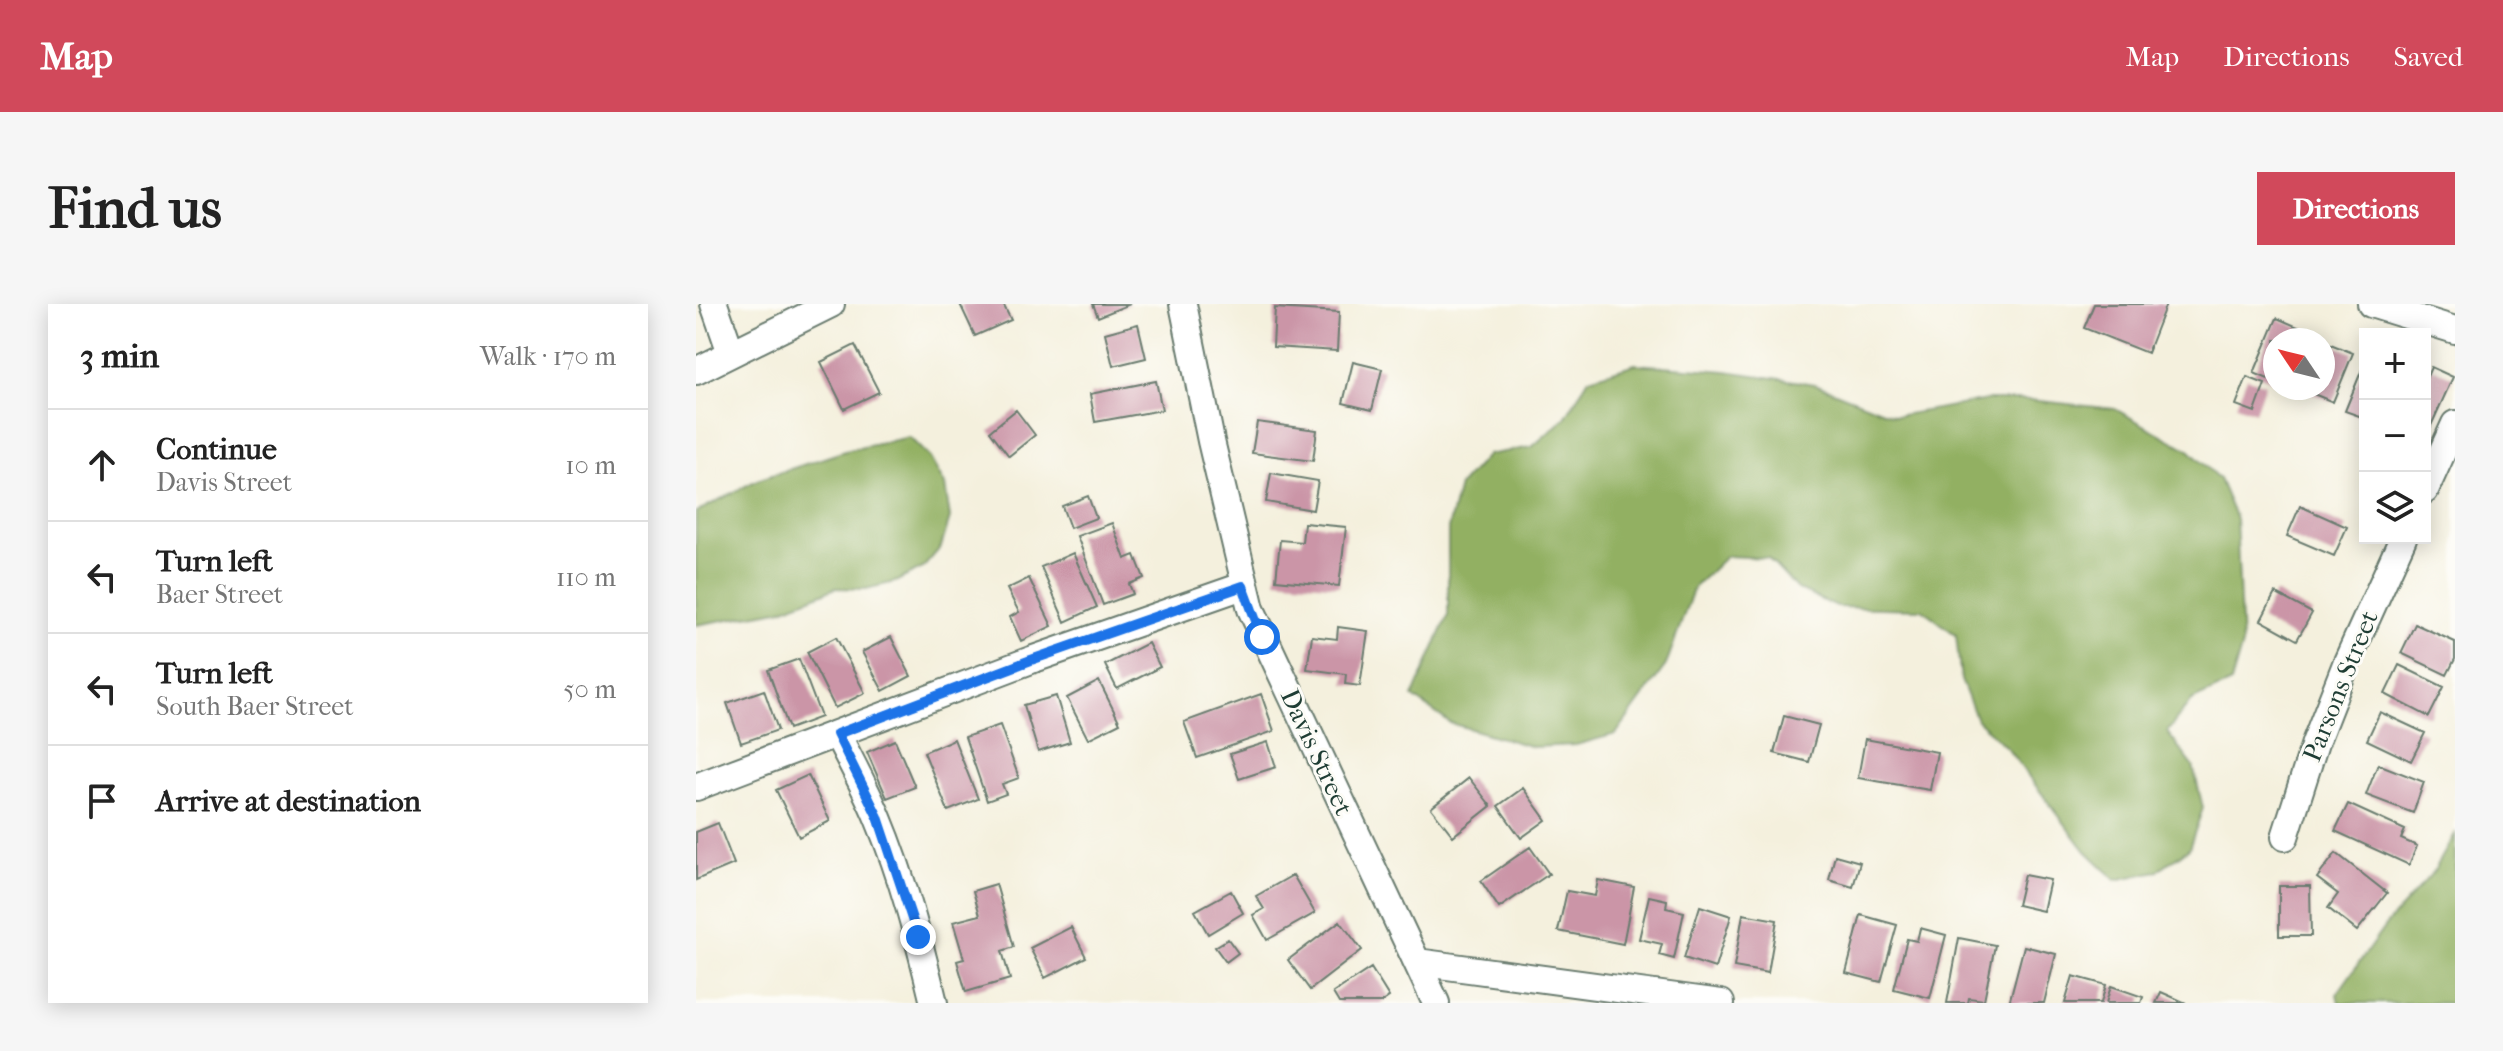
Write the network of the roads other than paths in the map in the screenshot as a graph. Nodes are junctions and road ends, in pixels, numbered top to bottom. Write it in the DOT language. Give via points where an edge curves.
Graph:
graph roads {
  1 [pos="714,304"];
  2 [pos="831,304"];
  3 [pos="1183,304"];
  4 [pos="2371,304"];
  5 [pos="2455,330"];
  6 [pos="731,353"];
  7 [pos="696,371"];
  8 [pos="2455,424"];
  9 [pos="2431,477"];
  10 [pos="2400,544"];
  11 [pos="1243,586"];
  12 [pos="837,734"];
  13 [pos="696,787"];
  14 [pos="2285,837"];
  15 [pos="1417,962"];
  16 [pos="934,1003"];
  17 [pos="1436,1003"];
  18 [pos="1721,1003"];
  1 -- 6 [label="street"];
  2 -- 6 [label="street"];
  3 -- 11 [label="street, Davis Street"];
  4 -- 5 [label="street"];
  6 -- 7 [label="street"];
  8 -- 9 [label="street"];
  10 -- 14 [label="street, Parsons Street" via="2320,730"];
  11 -- 12 [label="street"];
  11 -- 15 [label="street, Davis Street" via="1262,637"];
  12 -- 13 [label="street"];
  12 -- 16 [label="street" via="892,855"];
  15 -- 17 [label="street, Davis Street"];
  15 -- 18 [label="street"];
}
